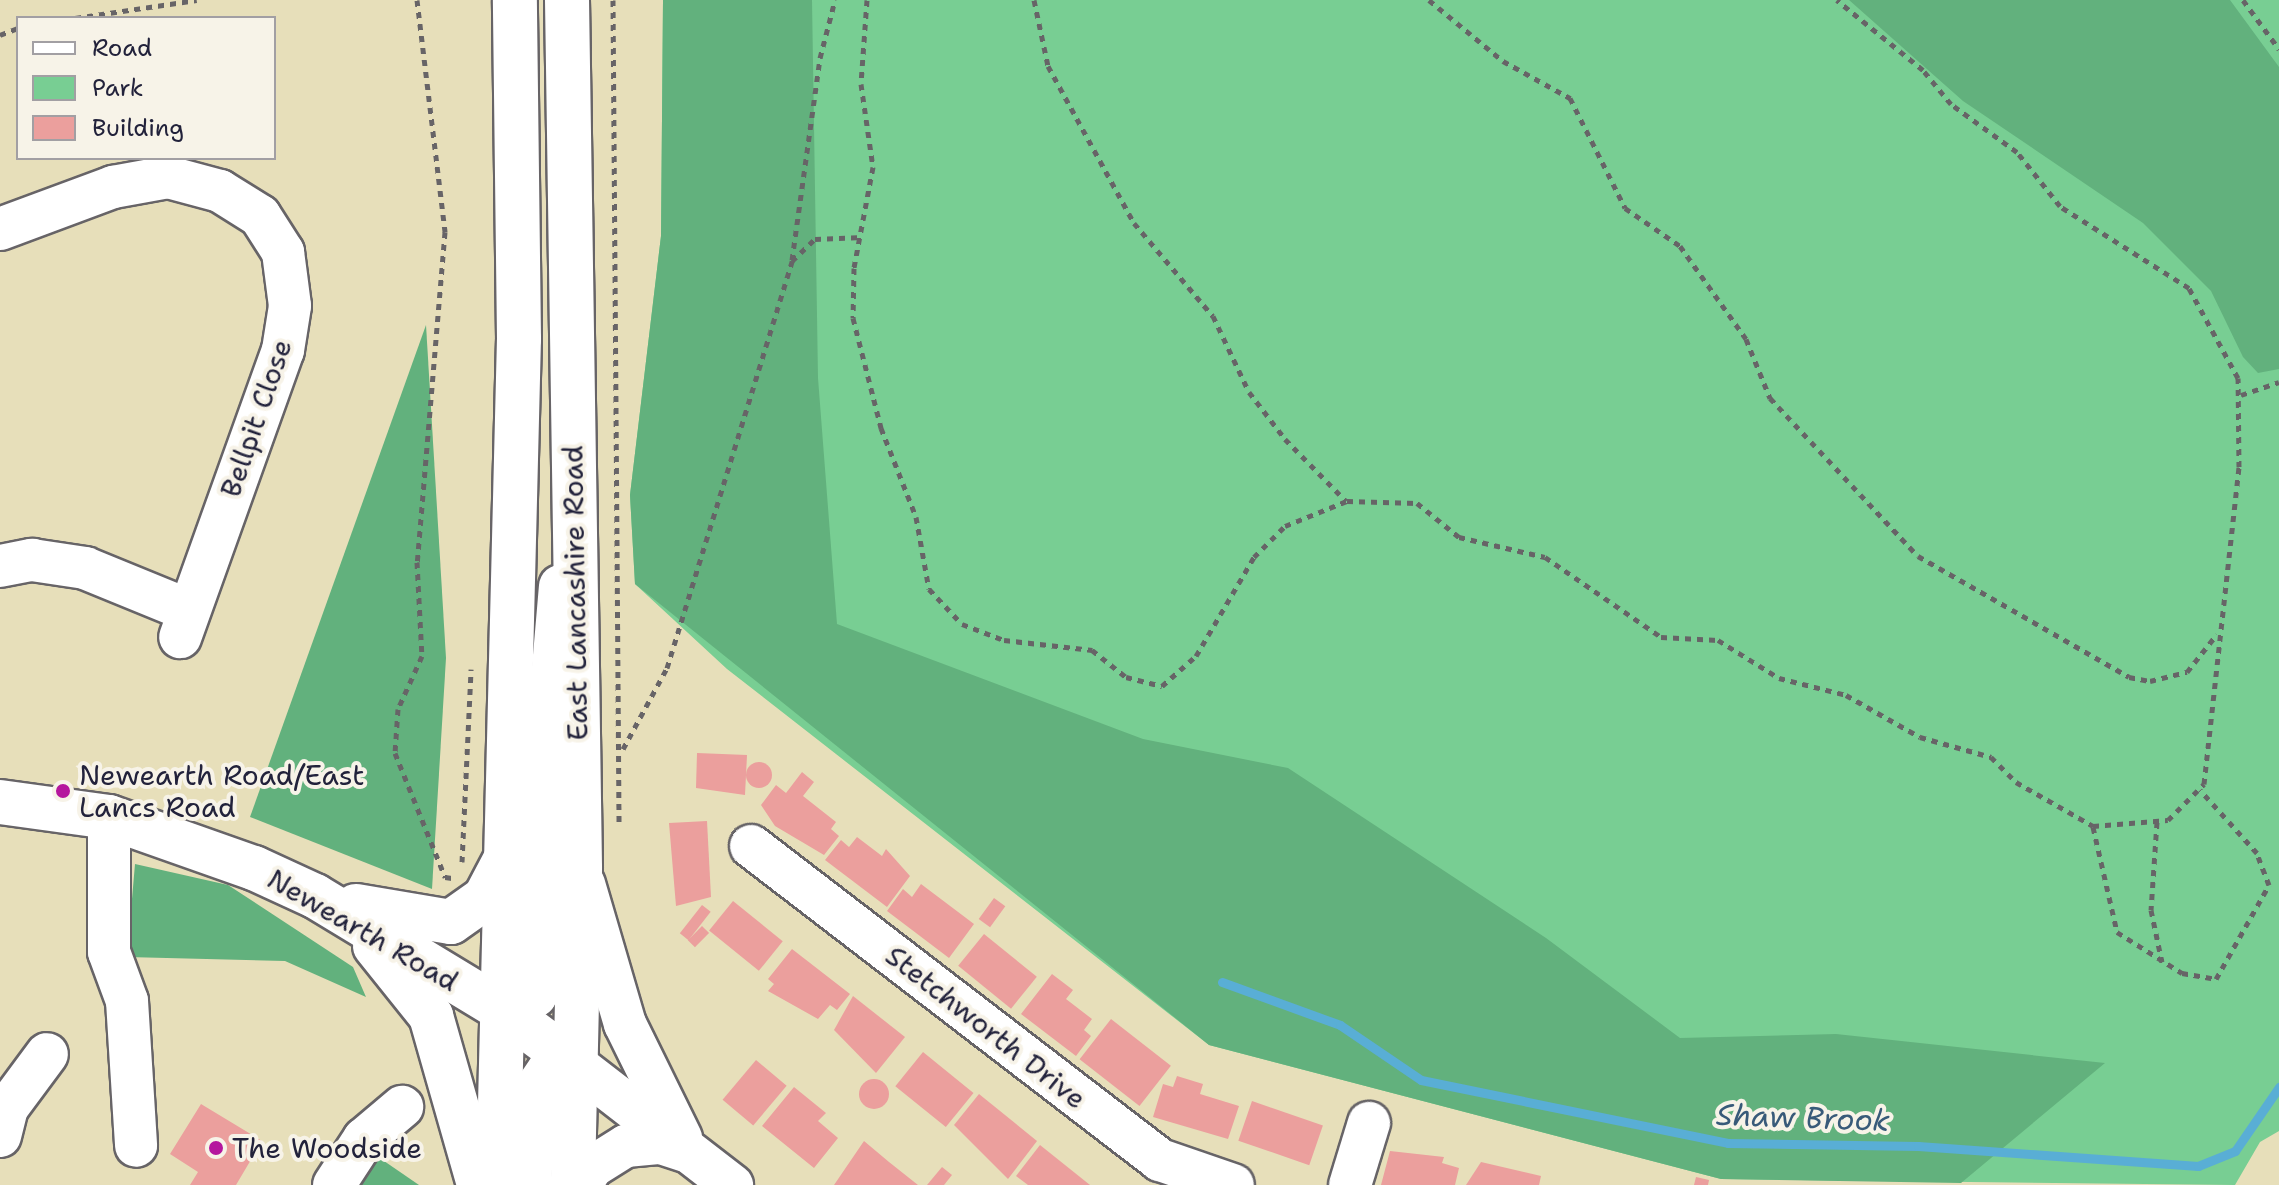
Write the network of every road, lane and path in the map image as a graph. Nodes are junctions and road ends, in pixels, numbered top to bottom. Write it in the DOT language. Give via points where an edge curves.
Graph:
graph roads {
  1 [pos="197,0"];
  2 [pos="417,0"];
  3 [pos="515,0"];
  4 [pos="567,0"];
  5 [pos="613,0"];
  6 [pos="835,0"];
  7 [pos="867,0"];
  8 [pos="1034,0"];
  9 [pos="1429,0"];
  10 [pos="1837,0"];
  11 [pos="2243,0"];
  12 [pos="89,16"];
  13 [pos="2279,49"];
  14 [pos="0,229"];
  15 [pos="863,237"];
  16 [pos="792,261"];
  17 [pos="2279,382"];
  18 [pos="2241,395"];
  19 [pos="1347,501"];
  20 [pos="570,509"];
  21 [pos="0,566"];
  22 [pos="2218,633"];
  23 [pos="621,754"];
  24 [pos="2200,790"];
  25 [pos="0,802"];
  26 [pos="109,817"];
  27 [pos="2157,822"];
  28 [pos="2093,826"];
  29 [pos="618,829"];
  30 [pos="751,846"];
  31 [pos="506,858"];
  32 [pos="580,869"];
  33 [pos="461,880"];
  34 [pos="315,896"];
  35 [pos="2162,963"];
  36 [pos="503,1010"];
  37 [pos="47,1054"];
  38 [pos="570,1060"];
  39 [pos="402,1107"];
  40 [pos="1369,1123"];
  41 [pos="0,1136"];
  42 [pos="136,1146"];
  43 [pos="690,1153"];
  44 [pos="334,1185"];
  45 [pos="479,1185"];
  46 [pos="498,1185"];
  47 [pos="530,1185"];
  48 [pos="573,1185"];
  49 [pos="581,1185"];
  50 [pos="732,1185"];
  51 [pos="1233,1185"];
  52 [pos="1350,1185"];
  1 -- 12 [label="path"];
  2 -- 33 [label="path" via="444,263 417,562 422,656 398,709 395,753 445,877"];
  3 -- 31 [label="main road, East Lancashire Road" via="519,339"];
  4 -- 20 [label="main road, East Lancashire Road"];
  5 -- 23 [label="path"];
  6 -- 16 [label="path"];
  7 -- 15 [label="path" via="861,84 873,167"];
  8 -- 19 [label="path" via="1048,66 1134,223 1213,316 1249,392 1285,439"];
  9 -- 22 [label="path" via="1468,37 1570,98 1625,208 1680,246 1746,339 1770,398 1918,556 2129,677 2150,681 2187,672"];
  10 -- 18 [label="path" via="1923,70 1951,104 2017,152 2060,206 2189,288 2212,323"];
  11 -- 13 [label="path"];
  14 -- 21 [label="street, Bellpit Close" via="113,187 168,177 220,191 260,216 283,252 290,306 283,350 184,624 85,568 32,560"];
  15 -- 16 [label="path" via="815,239"];
  15 -- 19 [label="path" via="850,297 881,428 916,517 929,589 972,630 1092,650 1126,677 1162,686 1196,656 1264,547 1285,526"];
  16 -- 23 [label="path" via="667,668"];
  17 -- 18 [label="path"];
  18 -- 22 [label="path"];
  19 -- 28 [label="path" via="1417,503 1459,537 1531,549 1661,637 1718,640 1779,678 1846,695 1920,737 1991,757 2016,782"];
  20 -- 32 [label="main road, East Lancashire Road"];
  20 -- 36 [label="main road" via="546,761 540,977 535,995"];
  22 -- 24 [label="path"];
  23 -- 29 [label="path"];
  24 -- 27 [label="path" via="2191,804"];
  24 -- 35 [label="path" via="2257,853 2268,894 2216,979"];
  25 -- 26 [label="main road, Newearth Road"];
  26 -- 34 [label="main road, Newearth Road"];
  26 -- 42 [label="street" via="109,952 127,1001"];
  27 -- 28 [label="path"];
  27 -- 35 [label="path" via="2151,910"];
  28 -- 35 [label="path" via="2107,915 2129,945"];
  30 -- 51 [label="street, Stetchworth Drive" via="1160,1160"];
  31 -- 34 [label="main road" via="485,898 451,922"];
  31 -- 36 [label="main road, East Lancashire Road"];
  32 -- 38 [label="main road, East Lancashire Road"];
  32 -- 43 [label="street" via="625,1024"];
  34 -- 36 [label="main road, Newearth Road"];
  34 -- 45 [label="main road" via="390,959 431,1016"];
  36 -- 38 [label="main road, Newearth Road"];
  36 -- 46 [label="main road, East Lancashire Road"];
  37 -- 41 [label="street" via="7,1108"];
  38 -- 43 [label="street"];
  38 -- 47 [label="street" via="549,1069 536,1088"];
  38 -- 48 [label="main road, East Lancashire Road"];
  39 -- 44 [label="street" via="364,1139"];
  40 -- 52 [label="street"];
  43 -- 49 [label="street" via="661,1143 626,1146 592,1167"];
  43 -- 50 [label="street"];
}
